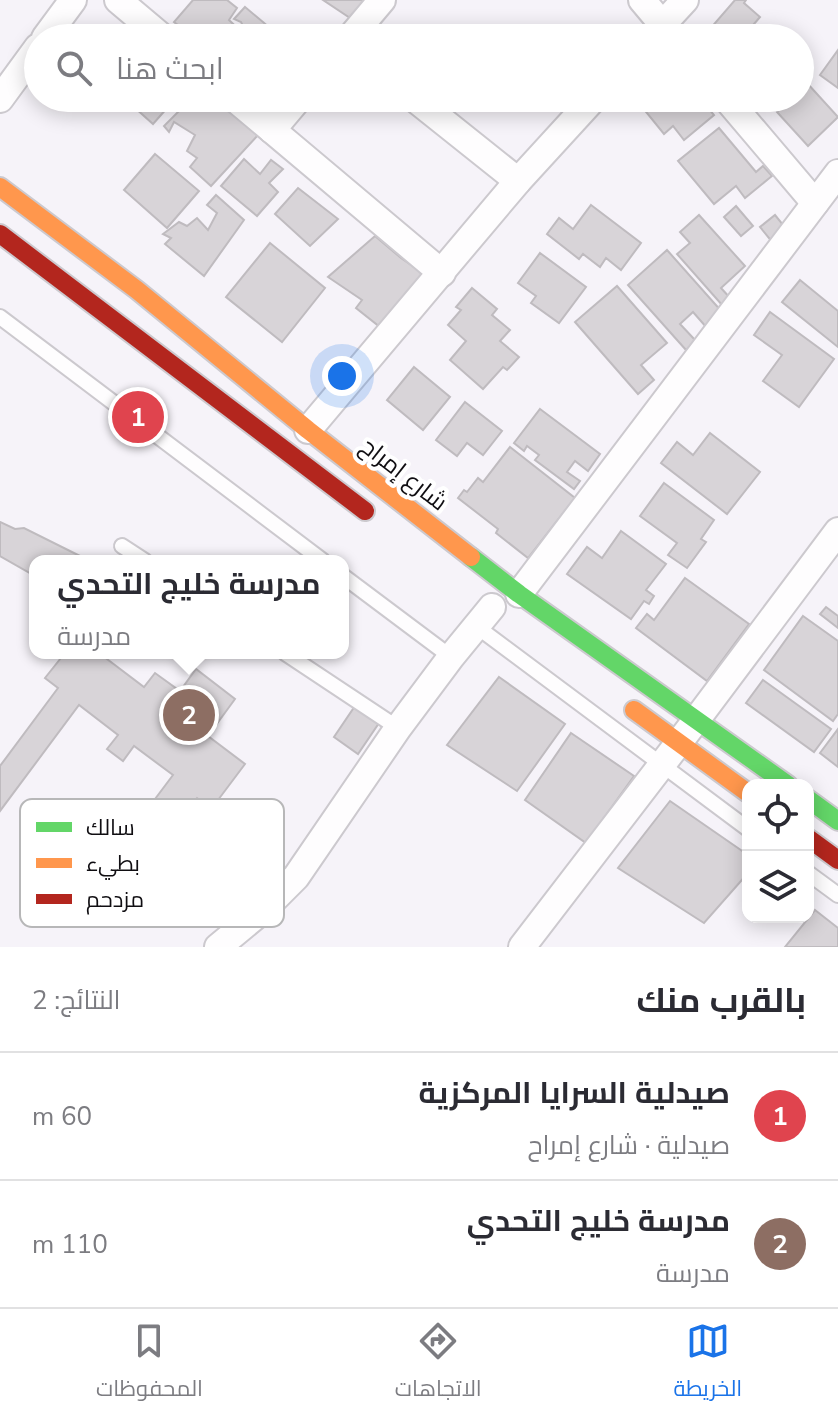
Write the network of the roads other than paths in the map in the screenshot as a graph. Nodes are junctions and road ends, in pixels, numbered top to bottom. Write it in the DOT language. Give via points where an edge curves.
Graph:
graph roads {
  1 [pos="73,0"];
  2 [pos="118,0"];
  3 [pos="382,0"];
  4 [pos="642,0"];
  5 [pos="685,0"];
  6 [pos="55,24"];
  7 [pos="146,24"];
  8 [pos="362,24"];
  9 [pos="657,24"];
  10 [pos="668,24"];
  11 [pos="24,66"];
  12 [pos="0,99"];
  13 [pos="251,112"];
  14 [pos="287,112"];
  15 [pos="432,112"];
  16 [pos="581,112"];
  17 [pos="738,112"];
  18 [pos="272,130"];
  19 [pos="838,173"];
  20 [pos="518,181"];
  21 [pos="0,187"];
  22 [pos="815,203"];
  23 [pos="0,234"];
  24 [pos="442,273"];
  25 [pos="0,317"];
  26 [pos="308,430"];
  27 [pos="378,521"];
  28 [pos="835,539"];
  29 [pos="122,546"];
  30 [pos="136,555"];
  31 [pos="315,555"];
  32 [pos="349,580"];
  33 [pos="494,608"];
  34 [pos="451,657"];
  35 [pos="294,659"];
  36 [pos="616,697"];
  37 [pos="697,719"];
  38 [pos="398,728"];
  39 [pos="679,742"];
  40 [pos="661,764"];
  41 [pos="780,779"];
  42 [pos="742,789"];
  43 [pos="814,803"];
  44 [pos="838,821"];
  45 [pos="742,825"];
  46 [pos="814,842"];
  47 [pos="838,860"];
  48 [pos="814,877"];
  49 [pos="284,889"];
  50 [pos="838,895"];
  51 [pos="240,927"];
  52 [pos="218,947"];
  53 [pos="522,947"];
  1 -- 6 [label="street"];
  2 -- 7 [label="street"];
  3 -- 8 [label="street"];
  4 -- 9 [label="street"];
  5 -- 10 [label="street"];
  11 -- 12 [label="street"];
  13 -- 18 [label="street"];
  14 -- 18 [label="street"];
  15 -- 20 [label="street"];
  16 -- 20 [label="street"];
  17 -- 22 [label="street"];
  18 -- 24 [label="street"];
  19 -- 22 [label="street"];
  20 -- 24 [label="street"];
  21 -- 26 [label="main road, شارع إمراح"];
  22 -- 33 [label="street"];
  23 -- 27 [label="main road"];
  24 -- 26 [label="street"];
  25 -- 31 [label="lane"];
  26 -- 33 [label="main road, شارع إمراح"];
  28 -- 37 [label="street"];
  29 -- 30 [label="lane"];
  32 -- 34 [label="lane"];
  33 -- 34 [label="street"];
  33 -- 37 [label="main road, شارع إمراح"];
  33 -- 40 [label="lane"];
  34 -- 38 [label="street"];
  35 -- 38 [label="lane"];
  36 -- 39 [label="main road"];
  37 -- 39 [label="street"];
  37 -- 41 [label="main road, شارع إمراح"];
  38 -- 49 [label="street"];
  39 -- 40 [label="street"];
  39 -- 42 [label="main road"];
  40 -- 45 [label="lane"];
  40 -- 53 [label="street"];
  43 -- 44 [label="main road"];
  46 -- 47 [label="main road"];
  48 -- 50 [label="lane"];
  51 -- 52 [label="street"];
}
